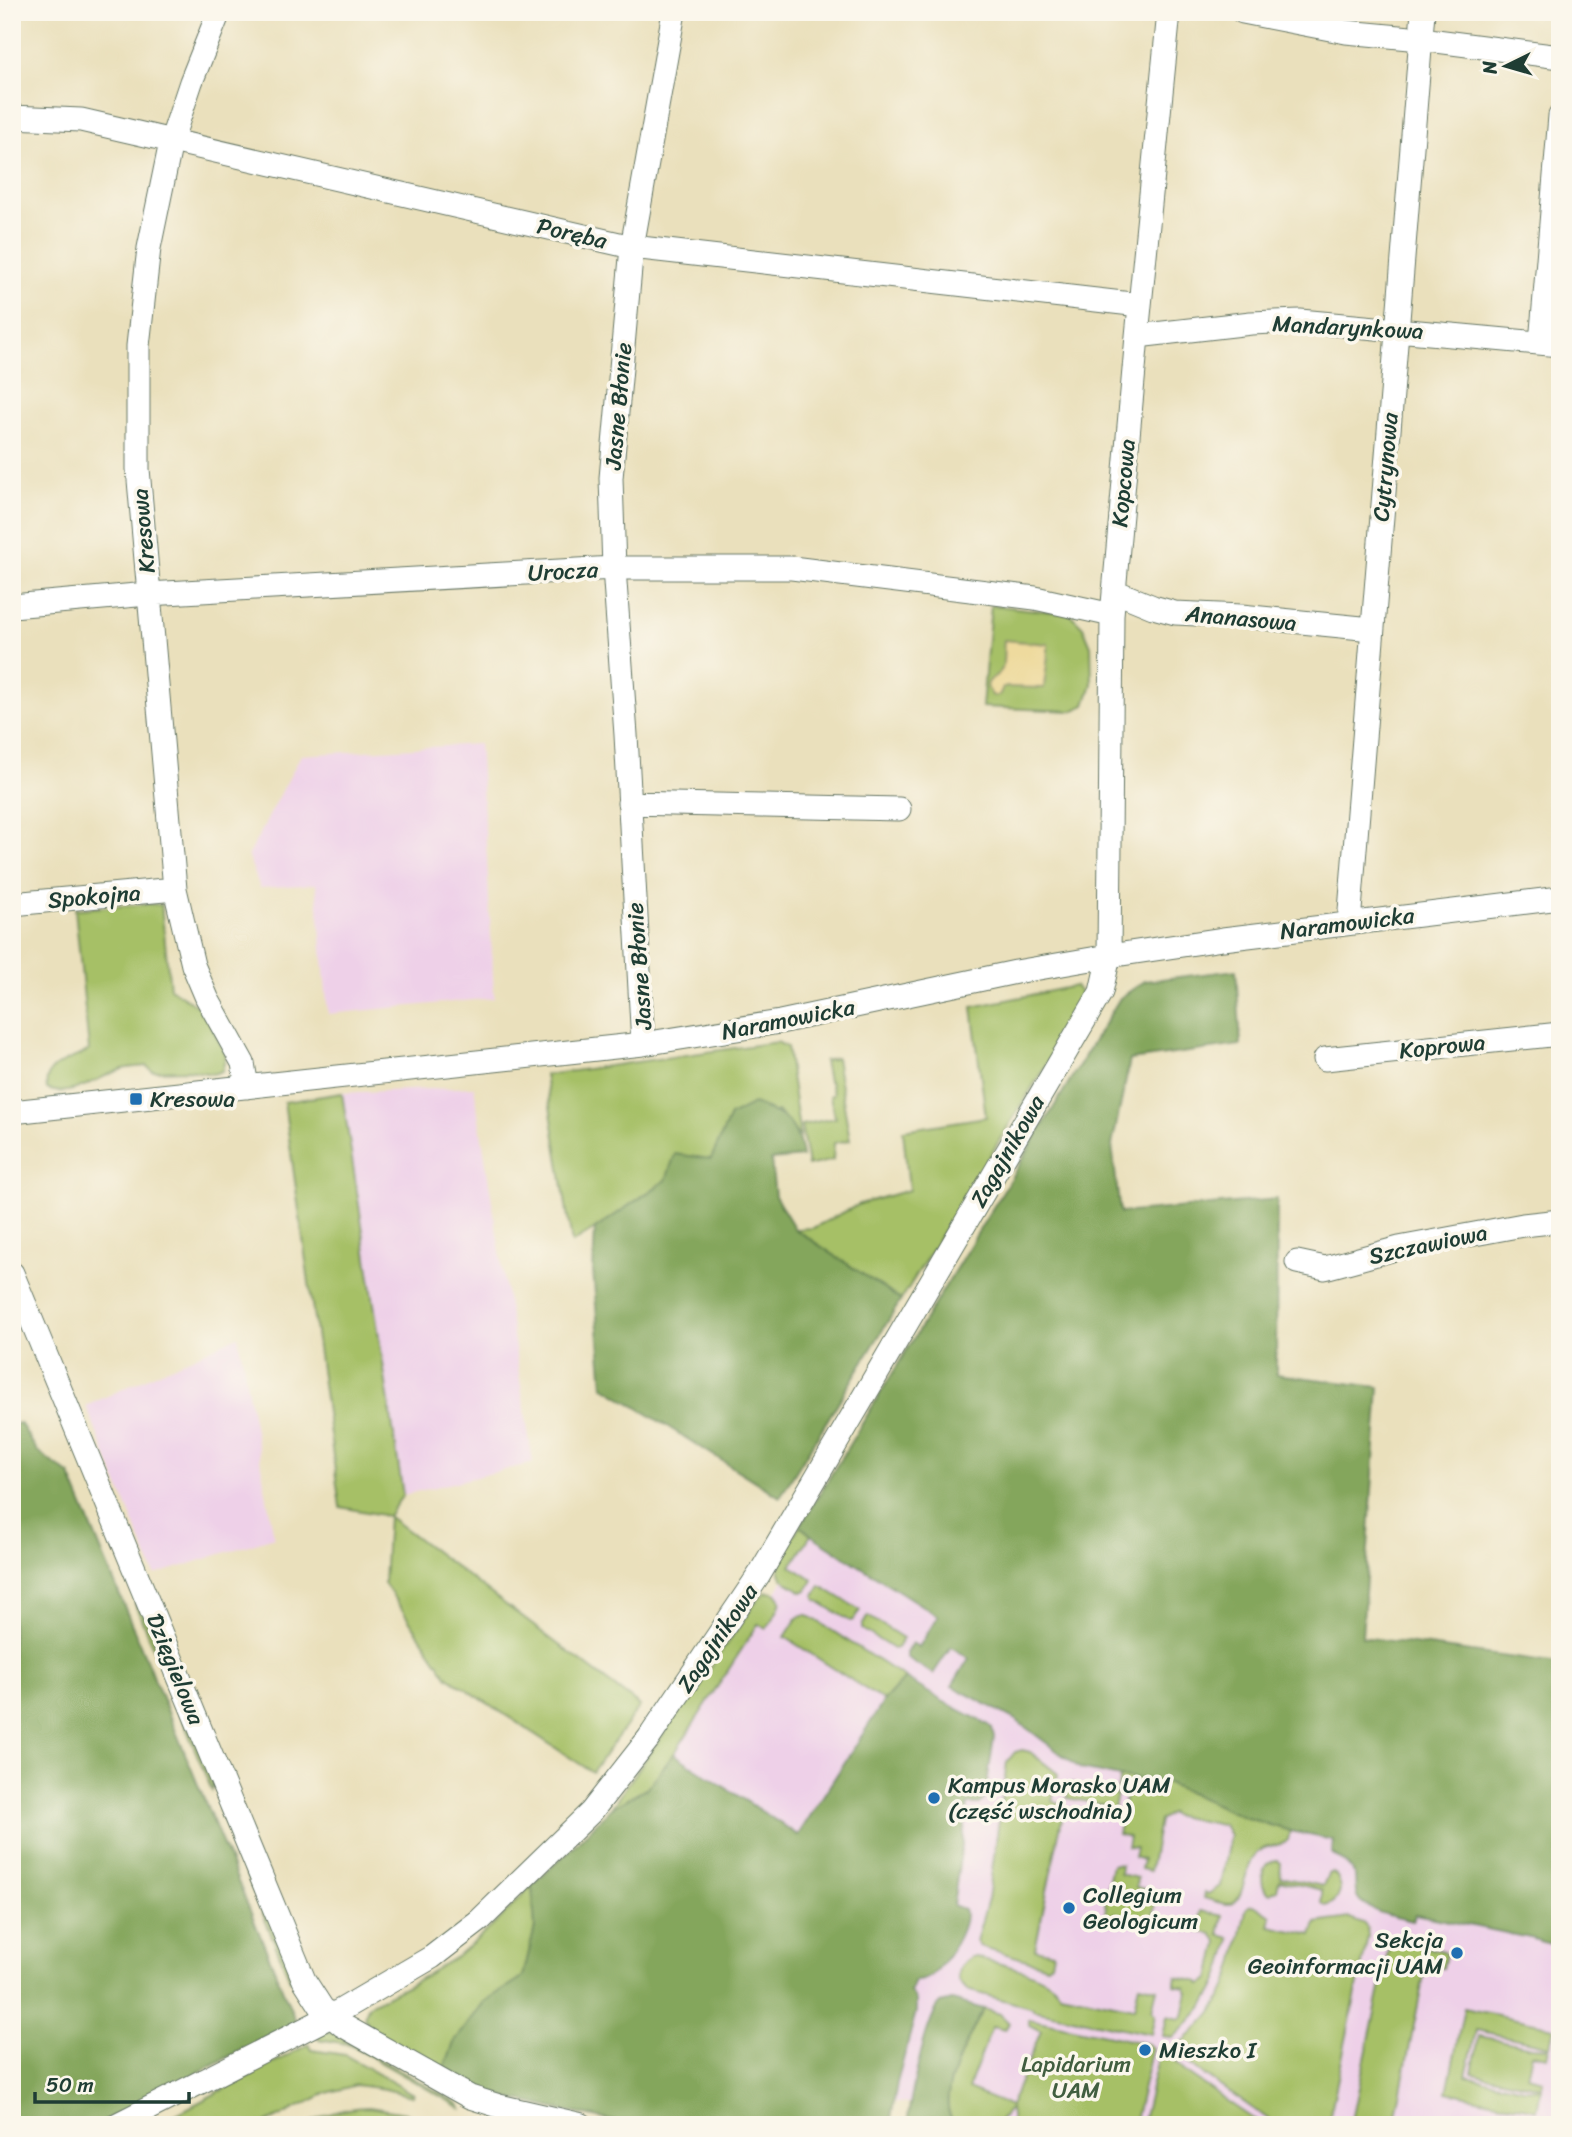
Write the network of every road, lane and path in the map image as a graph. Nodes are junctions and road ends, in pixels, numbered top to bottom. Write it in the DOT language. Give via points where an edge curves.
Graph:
graph roads {
  1 [pos="219,12"];
  2 [pos="674,12"];
  3 [pos="1169,12"];
  4 [pos="1243,12"];
  5 [pos="1423,12"];
  6 [pos="1421,39"];
  7 [pos="1560,57"];
  8 [pos="1560,116"];
  9 [pos="12,117"];
  10 [pos="171,142"];
  11 [pos="632,247"];
  12 [pos="1140,305"];
  13 [pos="1397,329"];
  14 [pos="1137,336"];
  15 [pos="1551,344"];
  16 [pos="614,568"];
  17 [pos="1114,591"];
  18 [pos="148,594"];
  19 [pos="12,606"];
  20 [pos="1112,615"];
  21 [pos="1372,629"];
  22 [pos="629,803"];
  23 [pos="899,809"];
  24 [pos="175,889"];
  25 [pos="1560,898"];
  26 [pos="12,904"];
  27 [pos="1349,923"];
  28 [pos="1109,956"];
  29 [pos="1560,1034"];
  30 [pos="643,1044"];
  31 [pos="1325,1059"];
  32 [pos="247,1087"];
  33 [pos="12,1112"];
  34 [pos="1560,1221"];
  35 [pos="1297,1262"];
  36 [pos="12,1273"];
  37 [pos="21,1317"];
  38 [pos="331,2016"];
  39 [pos="116,2125"];
  40 [pos="582,2125"];
  1 -- 10 [label="street, Kresowa"];
  2 -- 11 [label="street, Jasne Błonie"];
  3 -- 12 [label="street, Kopcowa"];
  4 -- 6 [label="street" via="1346,32"];
  5 -- 6 [label="street, Cytrynowa"];
  6 -- 7 [label="street"];
  6 -- 13 [label="street, Cytrynowa"];
  8 -- 15 [label="street"];
  9 -- 10 [label="street, Poręba" via="81,120"];
  10 -- 11 [label="street, Poręba"];
  10 -- 18 [label="street, Kresowa" via="149,248 138,346 138,469"];
  11 -- 12 [label="street, Poręba"];
  11 -- 16 [label="street, Jasne Błonie" via="611,478"];
  12 -- 14 [label="street, Kopcowa"];
  13 -- 14 [label="street, Mandarynkowa" via="1300,321"];
  13 -- 15 [label="street, Mandarynkowa"];
  13 -- 21 [label="street, Cytrynowa"];
  14 -- 17 [label="street, Kopcowa"];
  16 -- 18 [label="street, Urocza"];
  16 -- 20 [label="street, Urocza" via="792,568 1035,598"];
  16 -- 22 [label="street, Jasne Błonie"];
  17 -- 20 [label="street, Kopcowa"];
  17 -- 21 [label="street, Ananasowa" via="1175,613"];
  18 -- 19 [label="street, Urocza"];
  18 -- 24 [label="street, Kresowa"];
  20 -- 28 [label="street, Kopcowa"];
  21 -- 27 [label="street, Cytrynowa"];
  22 -- 23 [label="street"];
  22 -- 30 [label="street, Jasne Błonie"];
  24 -- 26 [label="street, Spokojna"];
  24 -- 32 [label="street, Kresowa" via="192,965 243,1063"];
  25 -- 27 [label="street, Naramowicka"];
  27 -- 28 [label="street, Naramowicka"];
  28 -- 30 [label="street, Naramowicka" via="780,1022"];
  28 -- 38 [label="street, Zagajnikowa" via="1101,992 759,1575 649,1738 591,1812 480,1920 432,1957"];
  29 -- 31 [label="street, Koprowa"];
  30 -- 32 [label="street, Naramowicka"];
  32 -- 33 [label="street, Naramowicka"];
  34 -- 35 [label="street, Szczawiowa" via="1399,1248 1325,1268"];
  36 -- 37 [label="street, Dzięgielowa"];
  37 -- 38 [label="street, Dzięgielowa" via="304,1980"];
  38 -- 39 [label="street, Zagajnikowa"];
  38 -- 40 [label="street, Dzięgielowa" via="470,2096"];
}
